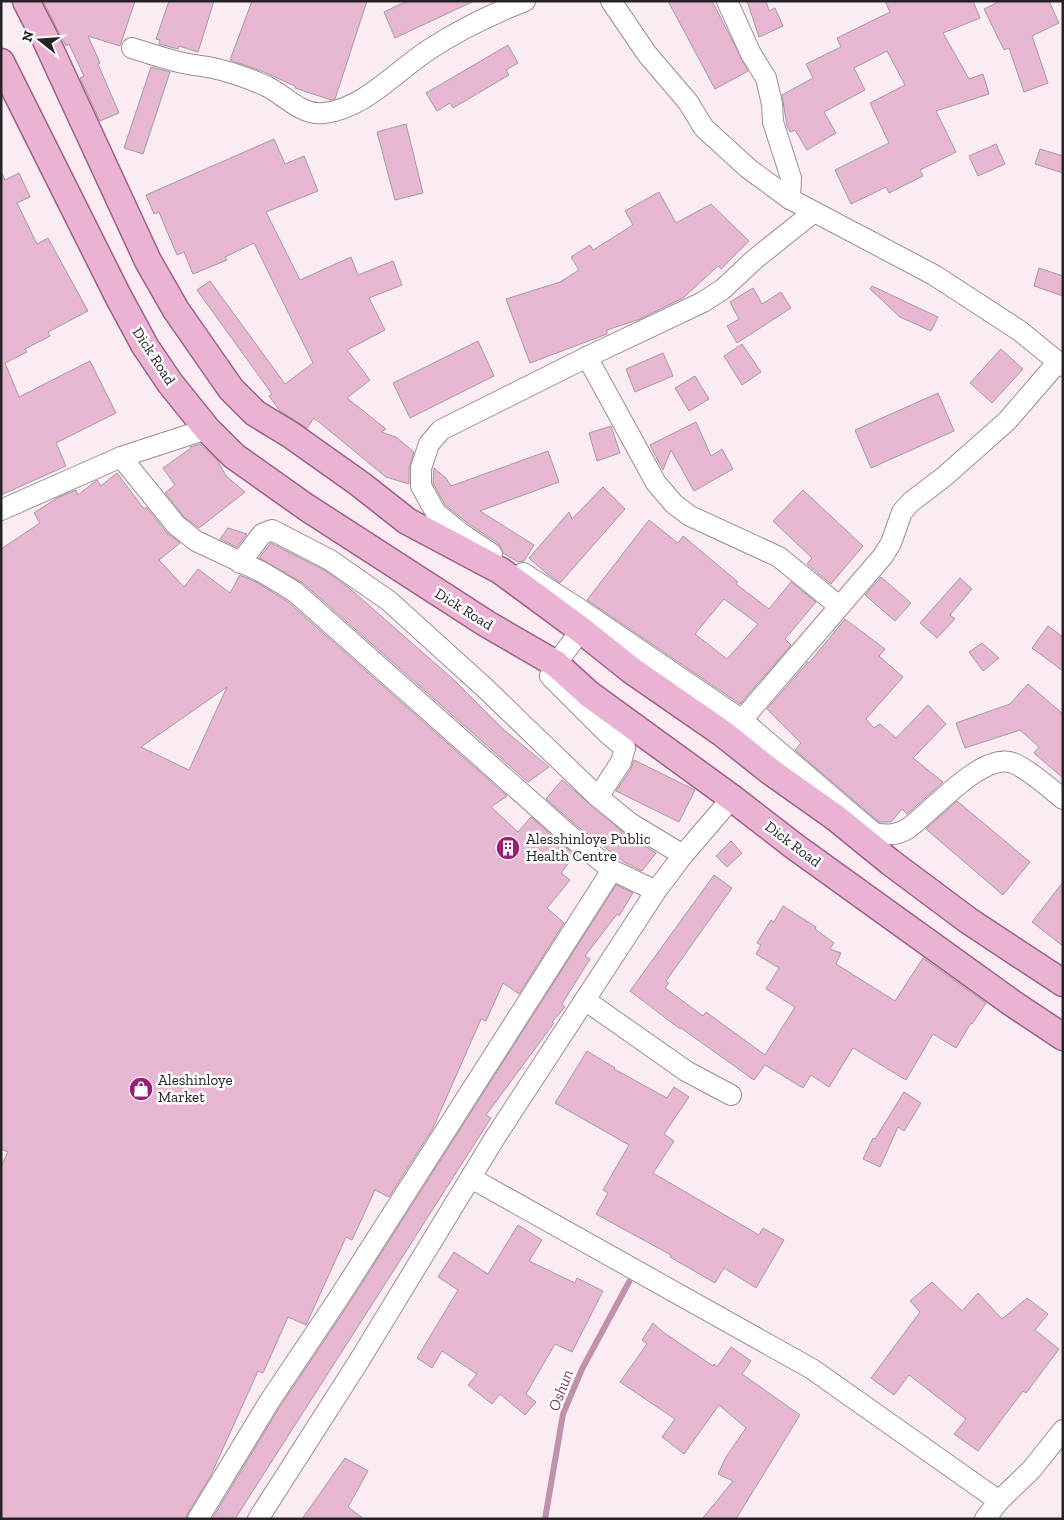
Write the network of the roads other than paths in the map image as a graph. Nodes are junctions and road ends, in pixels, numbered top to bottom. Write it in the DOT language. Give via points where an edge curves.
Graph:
graph roads {
  1 [pos="26,1"];
  2 [pos="611,1"];
  3 [pos="727,1"];
  4 [pos="515,3"];
  5 [pos="132,48"];
  6 [pos="1,62"];
  7 [pos="790,199"];
  8 [pos="814,212"];
  9 [pos="587,357"];
  10 [pos="1061,364"];
  11 [pos="207,429"];
  12 [pos="121,457"];
  13 [pos="1,510"];
  14 [pos="240,563"];
  15 [pos="840,606"];
  16 [pos="581,630"];
  17 [pos="556,664"];
  18 [pos="742,720"];
  19 [pos="598,797"];
  20 [pos="732,798"];
  21 [pos="1063,799"];
  22 [pos="683,855"];
  23 [pos="612,870"];
  24 [pos="656,891"];
  25 [pos="1063,983"];
  26 [pos="585,1000"];
  27 [pos="1063,1037"];
  28 [pos="731,1095"];
  29 [pos="471,1178"];
  30 [pos="1063,1430"];
  31 [pos="999,1501"];
  32 [pos="198,1519"];
  33 [pos="258,1519"];
  34 [pos="985,1519"];
  1 -- 16 [label="main road" via="148,261 176,310 231,389 255,413 360,484 408,521 501,572"];
  2 -- 7 [label="street" via="704,128 749,169"];
  3 -- 7 [label="street" via="751,54 766,78 773,122 791,178"];
  4 -- 5 [label="street" via="430,49 365,98 323,114 303,110 281,94 237,75"];
  6 -- 11 [label="main road, Dick Road" via="145,346"];
  7 -- 8 [label="street"];
  8 -- 9 [label="street" via="703,302"];
  8 -- 10 [label="street" via="934,275 1020,331"];
  9 -- 15 [label="street" via="656,483 674,504 690,516 779,557"];
  9 -- 18 [label="street" via="441,430 429,444 421,468 421,486 436,513 462,534 578,608"];
  10 -- 15 [label="street" via="1006,421 911,502 902,512 883,556"];
  11 -- 12 [label="street"];
  11 -- 17 [label="main road, Dick Road" via="234,456 306,507 487,624"];
  12 -- 13 [label="street"];
  12 -- 14 [label="street" via="176,525 196,541"];
  14 -- 19 [label="street" via="262,534 272,530 330,560 397,609"];
  14 -- 23 [label="street" via="295,592"];
  15 -- 18 [label="street"];
  16 -- 17 [label="street"];
  16 -- 25 [label="main road" via="631,670 836,818 969,921"];
  17 -- 19 [label="street" via="550,676 625,748 621,762"];
  17 -- 20 [label="main road, Dick Road" via="589,694"];
  18 -- 21 [label="street" via="874,833 889,836 906,830 952,789 992,763 1014,763"];
  19 -- 22 [label="street" via="630,823"];
  20 -- 22 [label="street"];
  20 -- 27 [label="main road, Dick Road" via="794,846"];
  22 -- 24 [label="street"];
  23 -- 24 [label="street"];
  23 -- 32 [label="street" via="269,1402"];
  24 -- 26 [label="street"];
  26 -- 28 [label="street" via="686,1071"];
  26 -- 29 [label="street"];
  29 -- 31 [label="street" via="812,1369"];
  29 -- 33 [label="street"];
  30 -- 31 [label="street" via="1032,1469"];
  31 -- 34 [label="street"];
}
